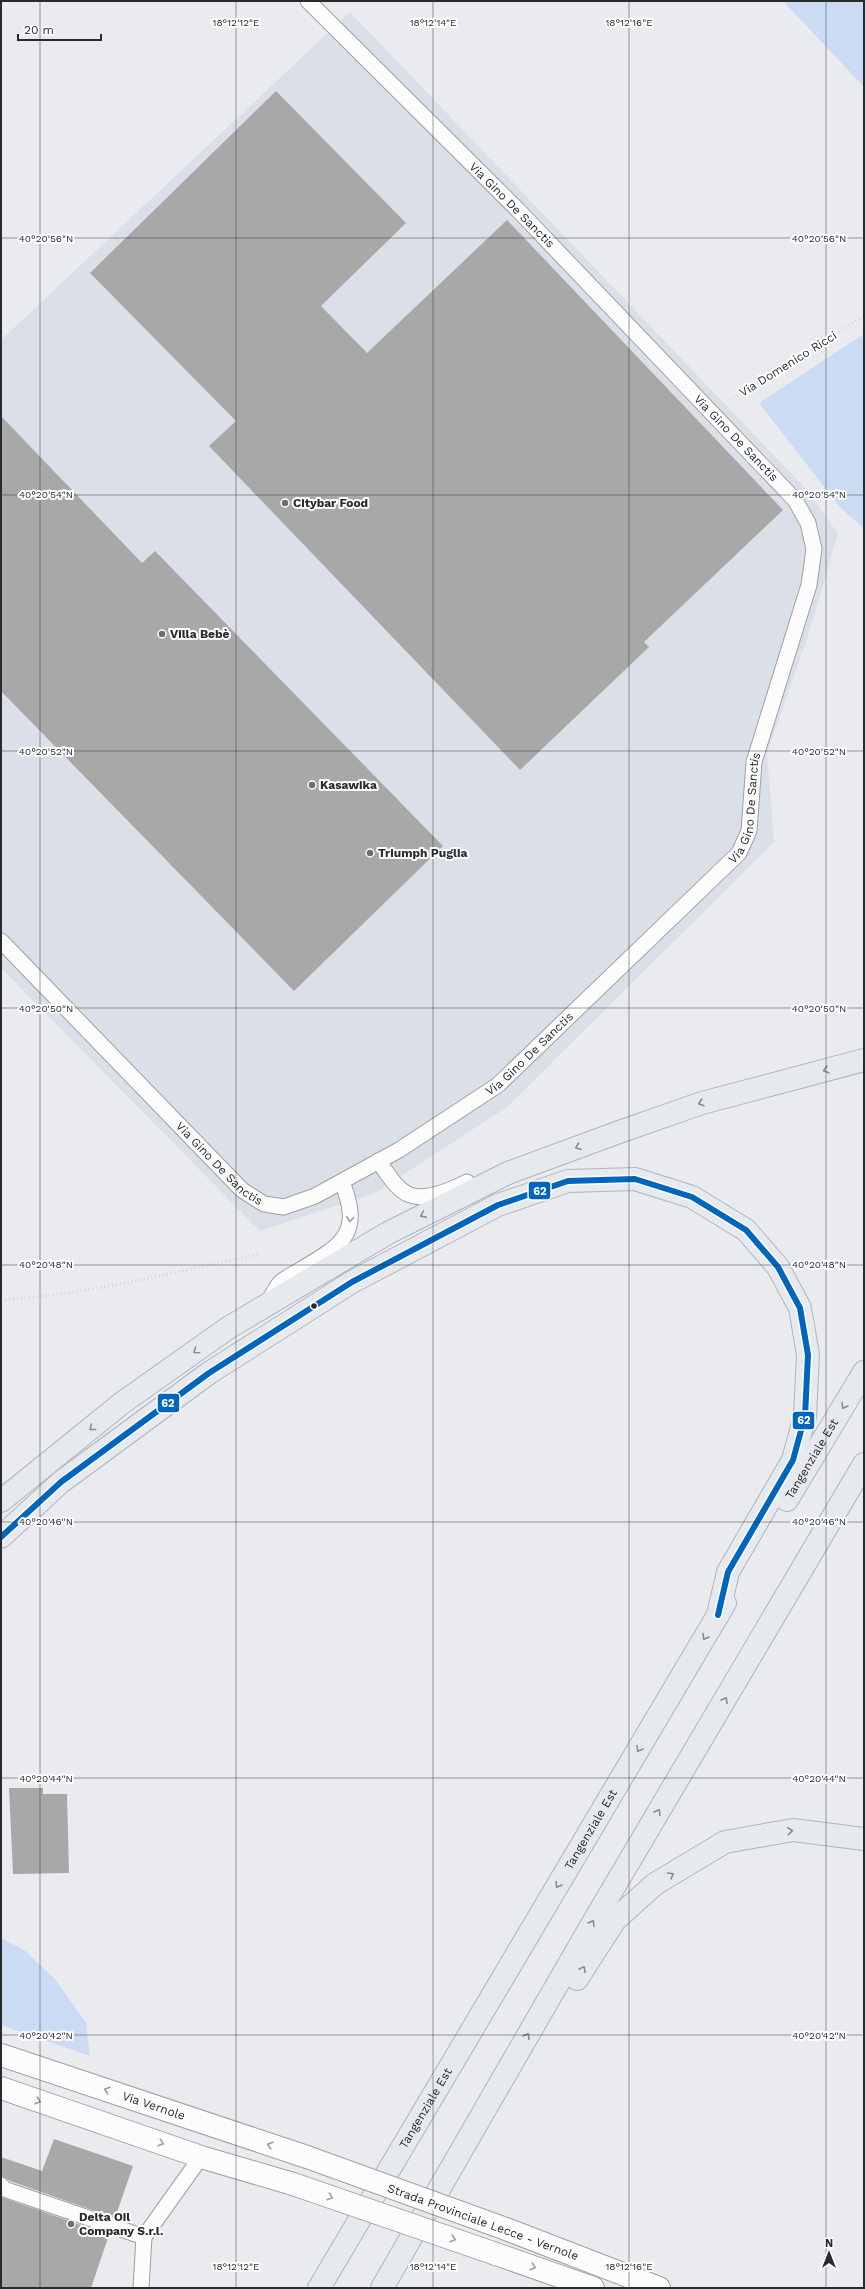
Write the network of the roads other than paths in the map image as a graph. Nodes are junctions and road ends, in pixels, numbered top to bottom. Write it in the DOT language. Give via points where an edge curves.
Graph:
graph roads {
  1 [pos="308,1"];
  2 [pos="1,941"];
  3 [pos="864,1060"];
  4 [pos="378,1161"];
  5 [pos="508,1173"];
  6 [pos="342,1182"];
  7 [pos="266,1306"];
  8 [pos="864,1372"];
  9 [pos="864,1464"];
  10 [pos="1,1501"];
  11 [pos="1,1537"];
  12 [pos="718,1615"];
  13 [pos="864,1839"];
  14 [pos="1,2055"];
  15 [pos="1,2088"];
  16 [pos="201,2157"];
  17 [pos="307,2157"];
  18 [pos="1,2185"];
  19 [pos="144,2237"];
  20 [pos="140,2288"];
  21 [pos="319,2288"];
  22 [pos="382,2288"];
  23 [pos="387,2288"];
  24 [pos="594,2288"];
  25 [pos="660,2288"];
  1 -- 4 [label="lane, Via Gino De Sanctis" via="518,210 795,500 808,523 814,548 809,585 754,762 749,831 739,853 498,1085"];
  2 -- 6 [label="lane, Via Gino De Sanctis" via="242,1190 264,1204 284,1206 315,1196"];
  3 -- 5 [label="highway, one-way" via="702,1103"];
  4 -- 5 [label="lane" via="392,1179 411,1195 431,1195 452,1190 488,1173"];
  4 -- 6 [label="lane, Via Gino De Sanctis"];
  5 -- 7 [label="highway, one-way" via="388,1233"];
  6 -- 7 [label="lane, one-way" via="350,1202 351,1218 346,1237 333,1250 280,1283"];
  7 -- 10 [label="highway, one-way" via="228,1328 122,1403"];
  8 -- 12 [label="highway, Tangenziale Est, one-way"];
  22 -- 9 [label="highway, one-way" via="590,1926"];
  11 -- 12 [label="highway" via="60,1482 209,1373 352,1282 498,1205 568,1181 635,1179 692,1197 746,1230 778,1267 800,1308 808,1355 805,1416 793,1460 728,1572"];
  12 -- 21 [label="highway, Tangenziale Est, one-way"];
  23 -- 13 [label="highway, one-way" via="404,2270 600,1941 615,1920 655,1884 725,1842 793,1830"];
  17 -- 14 [label="main road, Via Vernole, one-way"];
  15 -- 16 [label="main road, one-way"];
  16 -- 19 [label="lane"];
  16 -- 24 [label="main road, Strada Provinciale Lecce - Vernole, one-way, bridge" via="293,2184"];
  17 -- 25 [label="main road, Strada Provinciale Lecce - Vernole, bridge"];
  18 -- 19 [label="lane" via="4,2189"];
  19 -- 20 [label="lane"];
}
